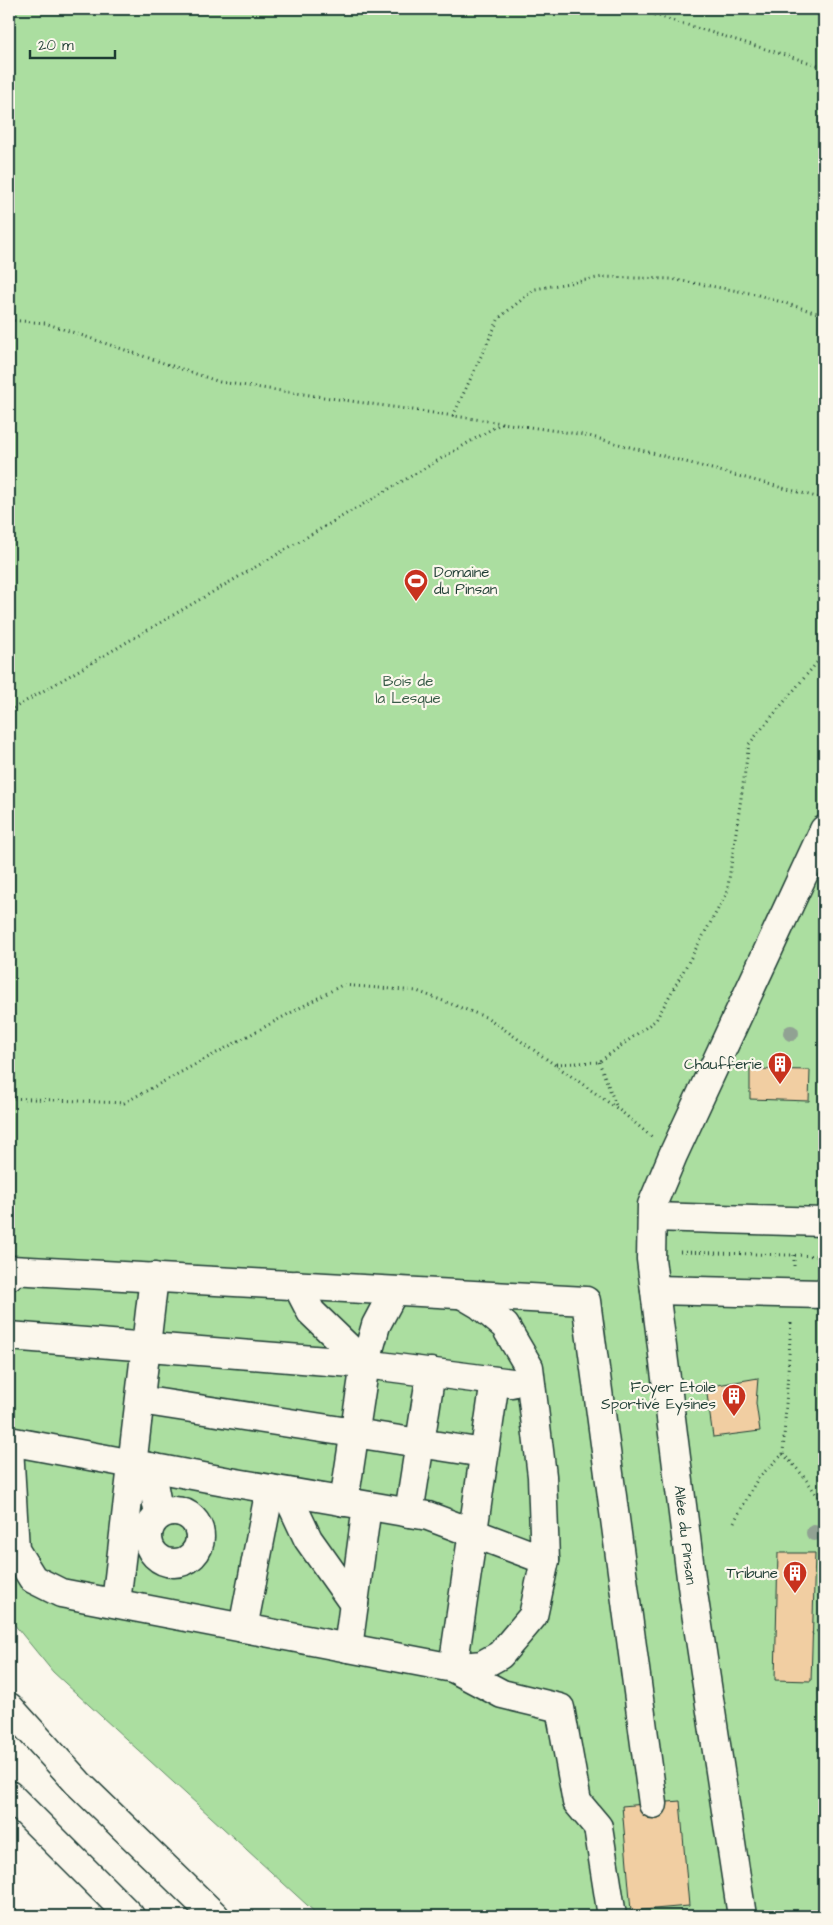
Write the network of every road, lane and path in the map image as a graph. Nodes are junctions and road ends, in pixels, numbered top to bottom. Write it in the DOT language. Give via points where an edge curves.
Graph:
graph roads {
  1 [pos="635,9"];
  2 [pos="824,67"];
  3 [pos="824,316"];
  4 [pos="9,320"];
  5 [pos="453,416"];
  6 [pos="502,423"];
  7 [pos="824,499"];
  8 [pos="824,654"];
  9 [pos="9,711"];
  10 [pos="824,830"];
  11 [pos="598,1062"];
  12 [pos="555,1064"];
  13 [pos="9,1098"];
  14 [pos="618,1109"];
  15 [pos="673,1155"];
  16 [pos="652,1217"];
  17 [pos="824,1222"];
  18 [pos="651,1251"];
  19 [pos="824,1256"];
  20 [pos="9,1276"];
  21 [pos="154,1278"];
  22 [pos="297,1285"];
  23 [pos="655,1290"];
  24 [pos="394,1291"];
  25 [pos="461,1294"];
  26 [pos="824,1294"];
  27 [pos="790,1332"];
  28 [pos="9,1336"];
  29 [pos="146,1348"];
  30 [pos="365,1364"];
  31 [pos="431,1372"];
  32 [pos="495,1381"];
  33 [pos="531,1385"];
  34 [pos="140,1400"];
  35 [pos="355,1433"];
  36 [pos="9,1441"];
  37 [pos="420,1443"];
  38 [pos="9,1447"];
  39 [pos="484,1453"];
  40 [pos="783,1454"];
  41 [pos="141,1466"];
  42 [pos="210,1479"];
  43 [pos="278,1491"];
  44 [pos="356,1504"];
  45 [pos="824,1512"];
  46 [pos="409,1513"];
  47 [pos="159,1515"];
  48 [pos="191,1518"];
  49 [pos="734,1522"];
  50 [pos="473,1533"];
  51 [pos="149,1546"];
  52 [pos="121,1560"];
  53 [pos="545,1560"];
  54 [pos="116,1603"];
  55 [pos="354,1604"];
  56 [pos="243,1628"];
  57 [pos="824,1628"];
  58 [pos="812,1634"];
  59 [pos="348,1648"];
  60 [pos="453,1668"];
  61 [pos="9,1706"];
  62 [pos="9,1795"];
  63 [pos="653,1804"];
  64 [pos="9,1909"];
  65 [pos="16,1916"];
  66 [pos="130,1916"];
  67 [pos="215,1916"];
  68 [pos="612,1916"];
  69 [pos="742,1916"];
  1 -- 2 [label="path"];
  3 -- 5 [label="path" via="755,294 671,279 603,277 535,289 499,318"];
  4 -- 5 [label="path" via="45,323 220,382"];
  5 -- 6 [label="path"];
  6 -- 7 [label="path" via="585,435"];
  6 -- 9 [label="path"];
  8 -- 11 [label="path" via="749,744 727,893 656,1020"];
  10 -- 15 [label="main road, Allée du Pinsan"];
  11 -- 12 [label="path"];
  11 -- 14 [label="path"];
  12 -- 13 [label="path" via="488,1018 417,991 342,985 124,1103"];
  12 -- 14 [label="path"];
  14 -- 15 [label="path"];
  15 -- 16 [label="main road, Allée du Pinsan" via="652,1205"];
  16 -- 17 [label="main road"];
  16 -- 18 [label="main road, Allée du Pinsan"];
  18 -- 19 [label="path"];
  18 -- 23 [label="main road, Allée du Pinsan"];
  20 -- 21 [label="main road" via="11,1270"];
  21 -- 22 [label="main road"];
  21 -- 29 [label="main road"];
  22 -- 24 [label="main road"];
  22 -- 30 [label="main road" via="311,1312"];
  23 -- 26 [label="main road"];
  23 -- 69 [label="main road, Allée du Pinsan" via="693,1593"];
  24 -- 25 [label="main road"];
  24 -- 30 [label="main road" via="376,1325"];
  25 -- 33 [label="main road" via="506,1326 528,1367"];
  25 -- 63 [label="main road" via="586,1301"];
  27 -- 40 [label="path"];
  28 -- 29 [label="main road"];
  29 -- 30 [label="main road"];
  29 -- 34 [label="main road"];
  30 -- 31 [label="main road"];
  30 -- 35 [label="main road"];
  31 -- 32 [label="main road"];
  31 -- 37 [label="main road"];
  32 -- 33 [label="main road"];
  32 -- 39 [label="main road"];
  33 -- 53 [label="main road" via="542,1476"];
  34 -- 35 [label="main road"];
  34 -- 41 [label="main road"];
  35 -- 37 [label="main road"];
  35 -- 44 [label="main road"];
  36 -- 41 [label="main road"];
  37 -- 39 [label="main road"];
  37 -- 46 [label="main road"];
  38 -- 54 [label="main road" via="15,1550 33,1580 61,1593"];
  39 -- 50 [label="main road"];
  40 -- 45 [label="path" via="801,1472 820,1500"];
  40 -- 49 [label="path" via="758,1478"];
  41 -- 42 [label="main road"];
  41 -- 47 [label="main road"];
  41 -- 52 [label="main road"];
  42 -- 43 [label="main road"];
  42 -- 48 [label="main road"];
  43 -- 44 [label="main road"];
  43 -- 55 [label="main road"];
  43 -- 56 [label="main road"];
  44 -- 46 [label="main road"];
  44 -- 55 [label="main road"];
  46 -- 50 [label="main road" via="428,1516"];
  47 -- 48 [label="main road" via="176,1511"];
  47 -- 51 [label="main road" via="149,1529"];
  48 -- 51 [label="main road" via="197,1525 200,1542 197,1550 184,1561 167,1562 153,1553"];
  50 -- 53 [label="main road"];
  50 -- 60 [label="main road"];
  51 -- 52 [label="main road"];
  52 -- 54 [label="main road"];
  53 -- 60 [label="main road" via="533,1616 500,1655 482,1665"];
  54 -- 56 [label="main road"];
  55 -- 59 [label="main road"];
  56 -- 59 [label="main road"];
  57 -- 58 [label="path"];
  59 -- 60 [label="main road"];
  60 -- 68 [label="main road" via="502,1694 560,1708 577,1802 598,1827"];
  61 -- 67 [label="main road" via="78,1783"];
  62 -- 66 [label="main road"];
  64 -- 65 [label="path"];
}
